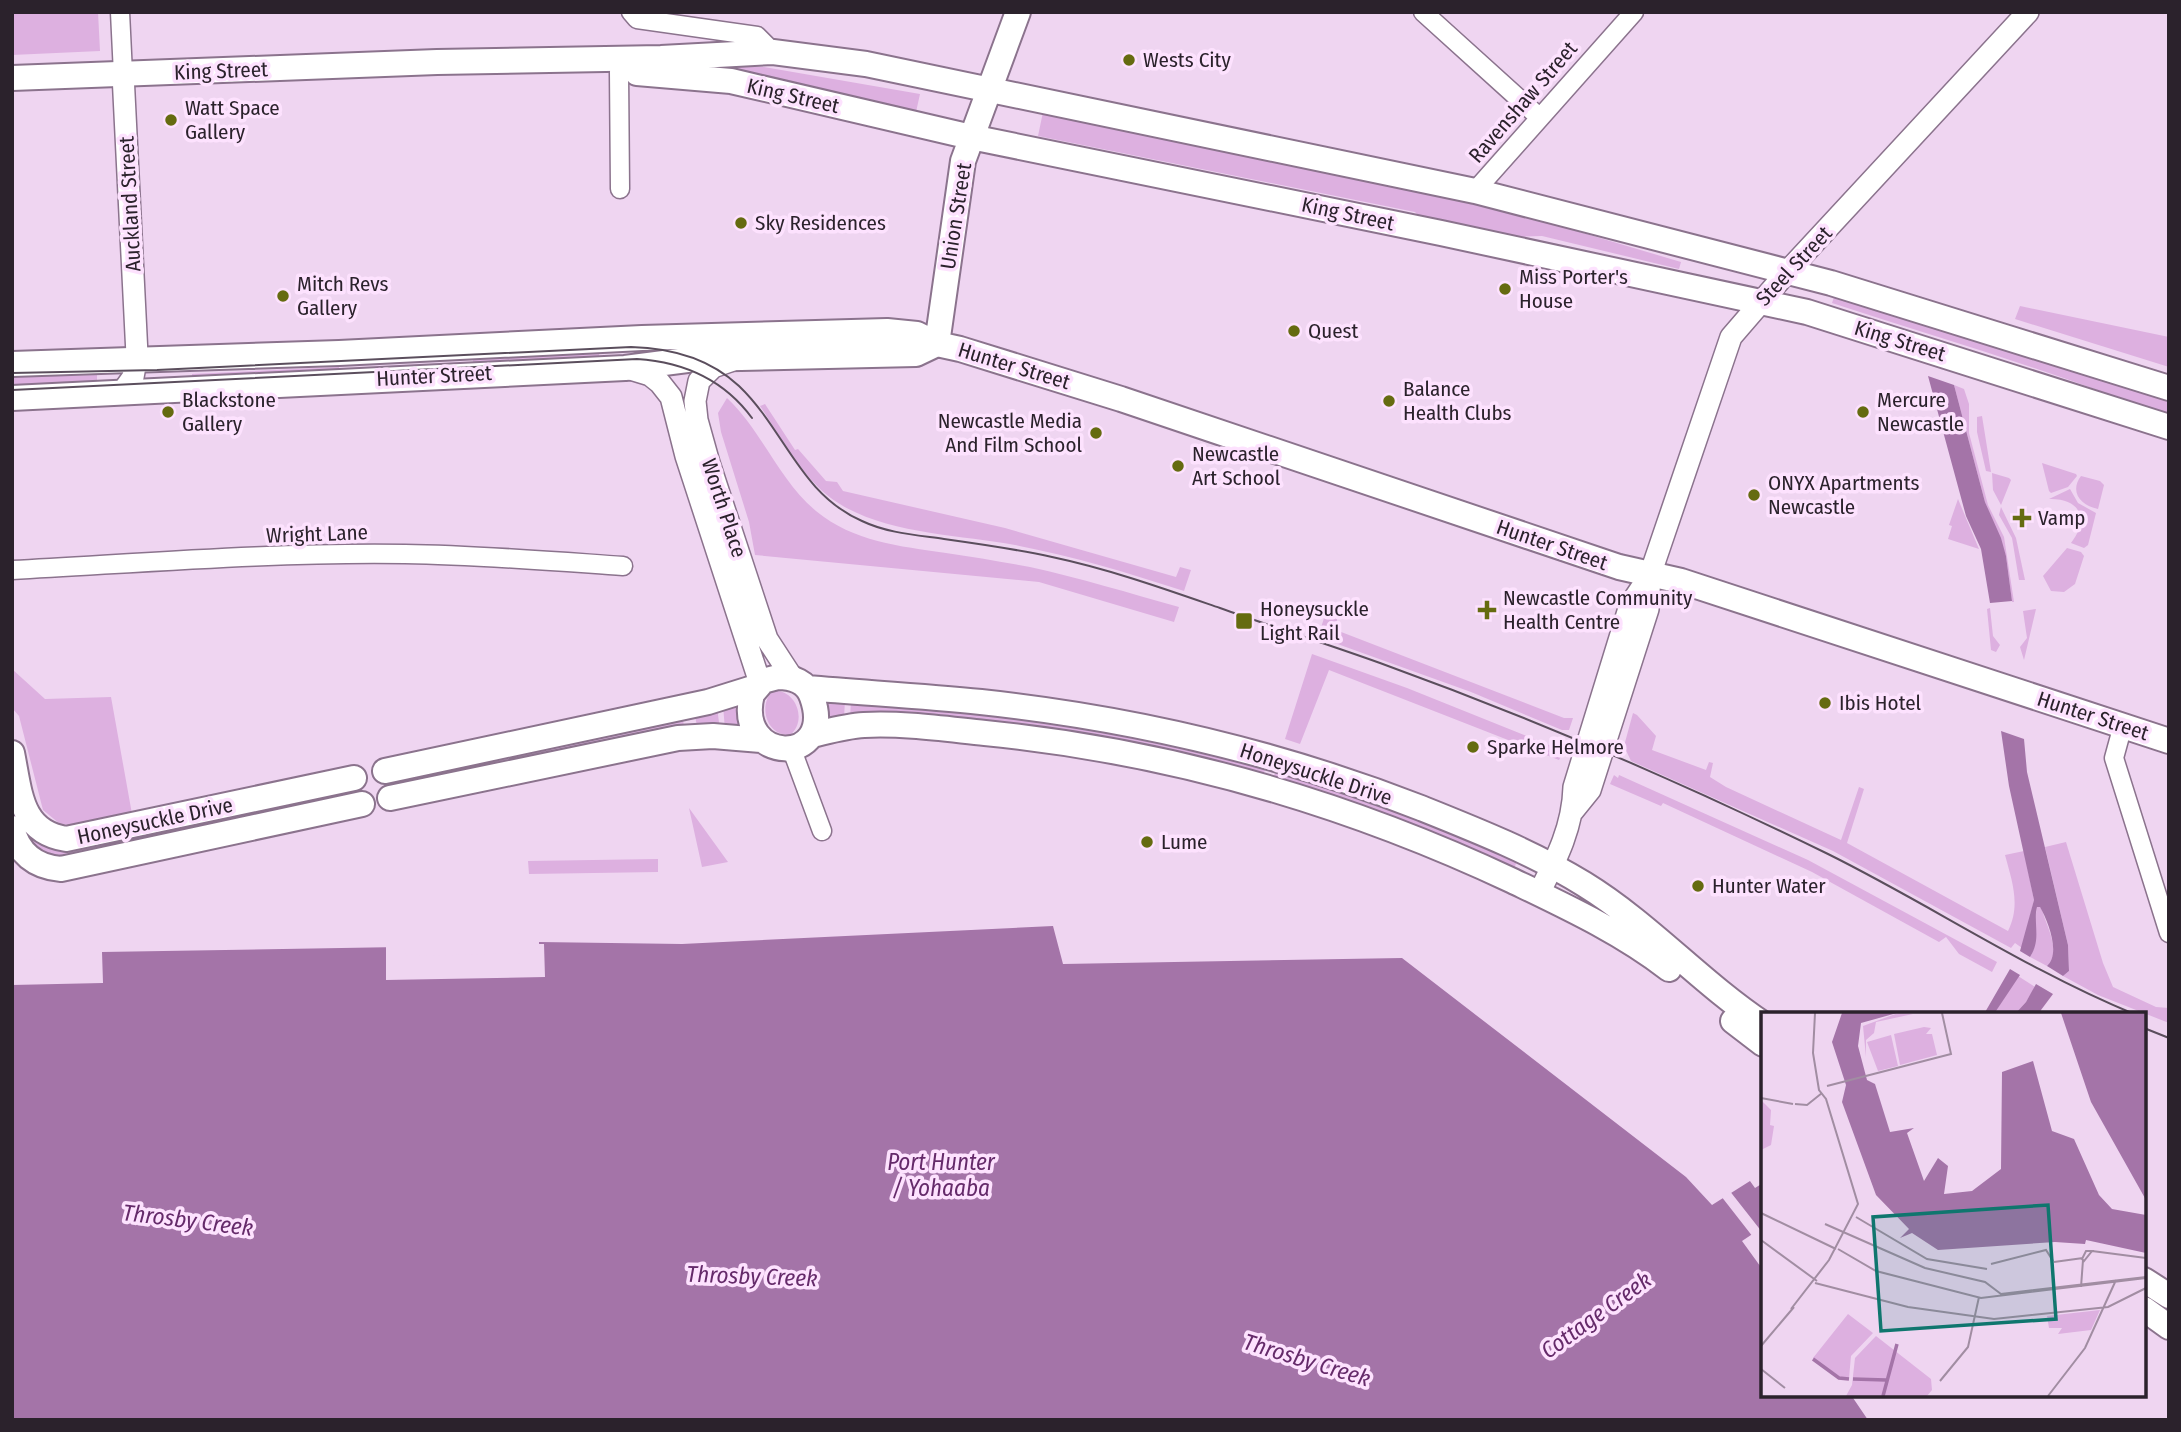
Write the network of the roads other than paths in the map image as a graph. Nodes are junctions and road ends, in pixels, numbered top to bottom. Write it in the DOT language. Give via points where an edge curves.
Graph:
graph roads {
  1 [pos="120,12"];
  2 [pos="631,12"];
  3 [pos="1018,12"];
  4 [pos="1423,12"];
  5 [pos="1634,12"];
  6 [pos="2028,12"];
  7 [pos="773,52"];
  8 [pos="514,61"];
  9 [pos="619,72"];
  10 [pos="123,74"];
  11 [pos="12,78"];
  12 [pos="989,89"];
  13 [pos="1539,117"];
  14 [pos="971,137"];
  15 [pos="620,189"];
  16 [pos="1475,191"];
  17 [pos="1787,272"];
  18 [pos="1760,302"];
  19 [pos="937,344"];
  20 [pos="746,358"];
  21 [pos="137,360"];
  22 [pos="12,364"];
  23 [pos="625,368"];
  24 [pos="2169,388"];
  25 [pos="123,391"];
  26 [pos="12,398"];
  27 [pos="2169,426"];
  28 [pos="623,566"];
  29 [pos="12,570"];
  30 [pos="1650,575"];
  31 [pos="800,683"];
  32 [pos="758,685"];
  33 [pos="2123,725"];
  34 [pos="761,740"];
  35 [pos="2169,741"];
  36 [pos="802,742"];
  37 [pos="12,753"];
  38 [pos="385,771"];
  39 [pos="354,778"];
  40 [pos="390,798"];
  41 [pos="362,804"];
  42 [pos="12,828"];
  43 [pos="822,831"];
  44 [pos="1552,866"];
  45 [pos="1539,893"];
  46 [pos="2169,933"];
  47 [pos="1761,1023"];
  48 [pos="1761,1042"];
  49 [pos="2146,1281"];
  50 [pos="2169,1296"];
  51 [pos="2146,1310"];
  52 [pos="2169,1327"];
  1 -- 10 [label="street, Auckland Street"];
  2 -- 7 [label="street" via="637,19 757,36"];
  3 -- 12 [label="main road, Union Street"];
  4 -- 13 [label="street"];
  5 -- 13 [label="street, Ravenshaw Street"];
  6 -- 17 [label="street, Steel Street"];
  7 -- 8 [label="main road, King Street"];
  7 -- 12 [label="main road, King Street" via="866,64"];
  8 -- 9 [label="main road, King Street"];
  8 -- 10 [label="main road, King Street"];
  9 -- 14 [label="main road, King Street" via="731,81"];
  9 -- 15 [label="street"];
  10 -- 11 [label="main road, King Street"];
  10 -- 21 [label="street, Auckland Street"];
  12 -- 14 [label="main road, Union Street"];
  12 -- 16 [label="main road, King Street"];
  13 -- 16 [label="street, Ravenshaw Street"];
  14 -- 18 [label="main road, King Street"];
  14 -- 19 [label="main road, Union Street" via="962,161"];
  16 -- 17 [label="main road, King Street"];
  17 -- 18 [label="street, Steel Street"];
  17 -- 24 [label="main road, King Street"];
  18 -- 27 [label="main road, King Street" via="1807,312"];
  18 -- 30 [label="street, Steel Street" via="1731,337"];
  19 -- 20 [label="main road, Hunter Street" via="916,354"];
  19 -- 21 [label="main road, Hunter Street" via="917,334 887,331"];
  19 -- 30 [label="main road, Hunter Street" via="1121,399"];
  20 -- 23 [label="main road, Hunter Street"];
  20 -- 31 [label="street, Worth Place" via="720,364 704,375 695,394 697,420 767,639"];
  21 -- 22 [label="main road, Hunter Street"];
  21 -- 25 [label="street, Auckland Street" via="132,382"];
  23 -- 25 [label="main road, Hunter Street"];
  23 -- 32 [label="street, Worth Place" via="650,375 671,397"];
  25 -- 26 [label="main road, Hunter Street"];
  28 -- 29 [label="street, Wright Lane" via="485,556 322,555"];
  30 -- 33 [label="main road, Hunter Street" via="1681,581"];
  30 -- 44 [label="street, Steel Street" via="1648,609 1590,790 1573,811"];
  31 -- 32 [label="main road" via="778,677"];
  31 -- 36 [label="main road" via="814,701 816,713"];
  31 -- 44 [label="main road, Honeysuckle Drive" via="1050,711 1215,742 1403,801"];
  32 -- 34 [label="main road" via="750,711"];
  32 -- 38 [label="main road" via="708,702"];
  33 -- 35 [label="main road, Hunter Street"];
  33 -- 46 [label="street" via="2114,758"];
  34 -- 36 [label="main road" via="778,748"];
  34 -- 40 [label="main road" via="678,738"];
  36 -- 43 [label="street"];
  36 -- 45 [label="main road, Honeysuckle Drive" via="863,725 939,728 1140,756 1344,812"];
  37 -- 39 [label="main road, Honeysuckle Drive" via="27,815 43,833 66,839"];
  38 -- 39 [label="main road" via="368,767"];
  38 -- 40 [label="main road" via="393,783"];
  39 -- 41 [label="main road" via="354,795"];
  40 -- 41 [label="main road" via="377,807"];
  41 -- 42 [label="main road, Honeysuckle Drive" via="61,869 37,864 26,856"];
  44 -- 45 [label="street, Steel Street"];
  44 -- 47 [label="main road, Honeysuckle Drive" via="1613,903"];
  45 -- 48 [label="main road, Honeysuckle Drive" via="1643,948"];
  49 -- 50 [label="main road"];
  51 -- 52 [label="main road"];
}
